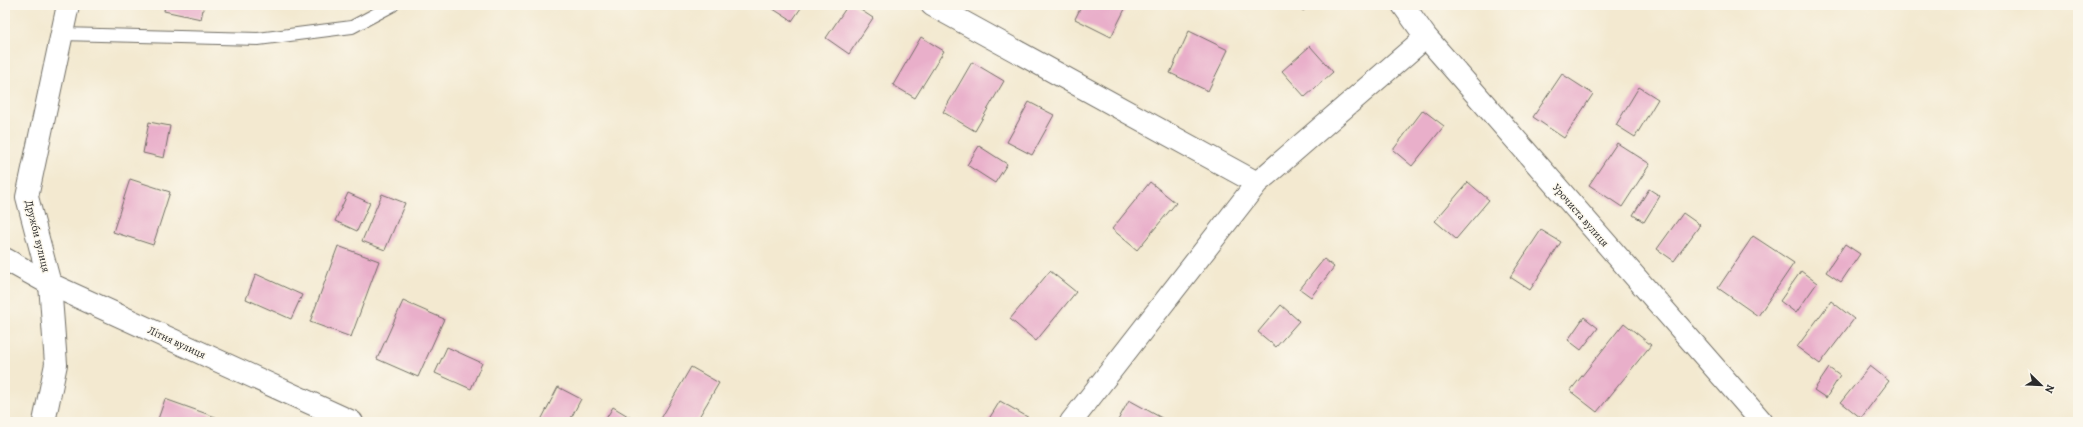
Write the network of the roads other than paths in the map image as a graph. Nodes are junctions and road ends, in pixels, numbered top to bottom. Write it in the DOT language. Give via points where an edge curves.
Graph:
graph roads {
  1 [pos="68,5"];
  2 [pos="393,5"];
  3 [pos="932,5"];
  4 [pos="1403,5"];
  5 [pos="61,34"];
  6 [pos="1426,37"];
  7 [pos="1257,183"];
  8 [pos="5,259"];
  9 [pos="50,284"];
  10 [pos="44,422"];
  11 [pos="352,422"];
  12 [pos="1071,422"];
  13 [pos="1762,422"];
  1 -- 5 [label="street, Дружби вулиця"];
  2 -- 5 [label="lane" via="352,27 258,39"];
  3 -- 7 [label="street"];
  4 -- 6 [label="street, Урочиста вулиця"];
  5 -- 9 [label="street, Дружби вулиця" via="27,197"];
  6 -- 7 [label="street"];
  6 -- 13 [label="street, Урочиста вулиця"];
  7 -- 12 [label="street"];
  8 -- 9 [label="street, Літня вулиця"];
  9 -- 10 [label="street, Дружби вулиця" via="56,364"];
  9 -- 11 [label="street, Літня вулиця"];
}
